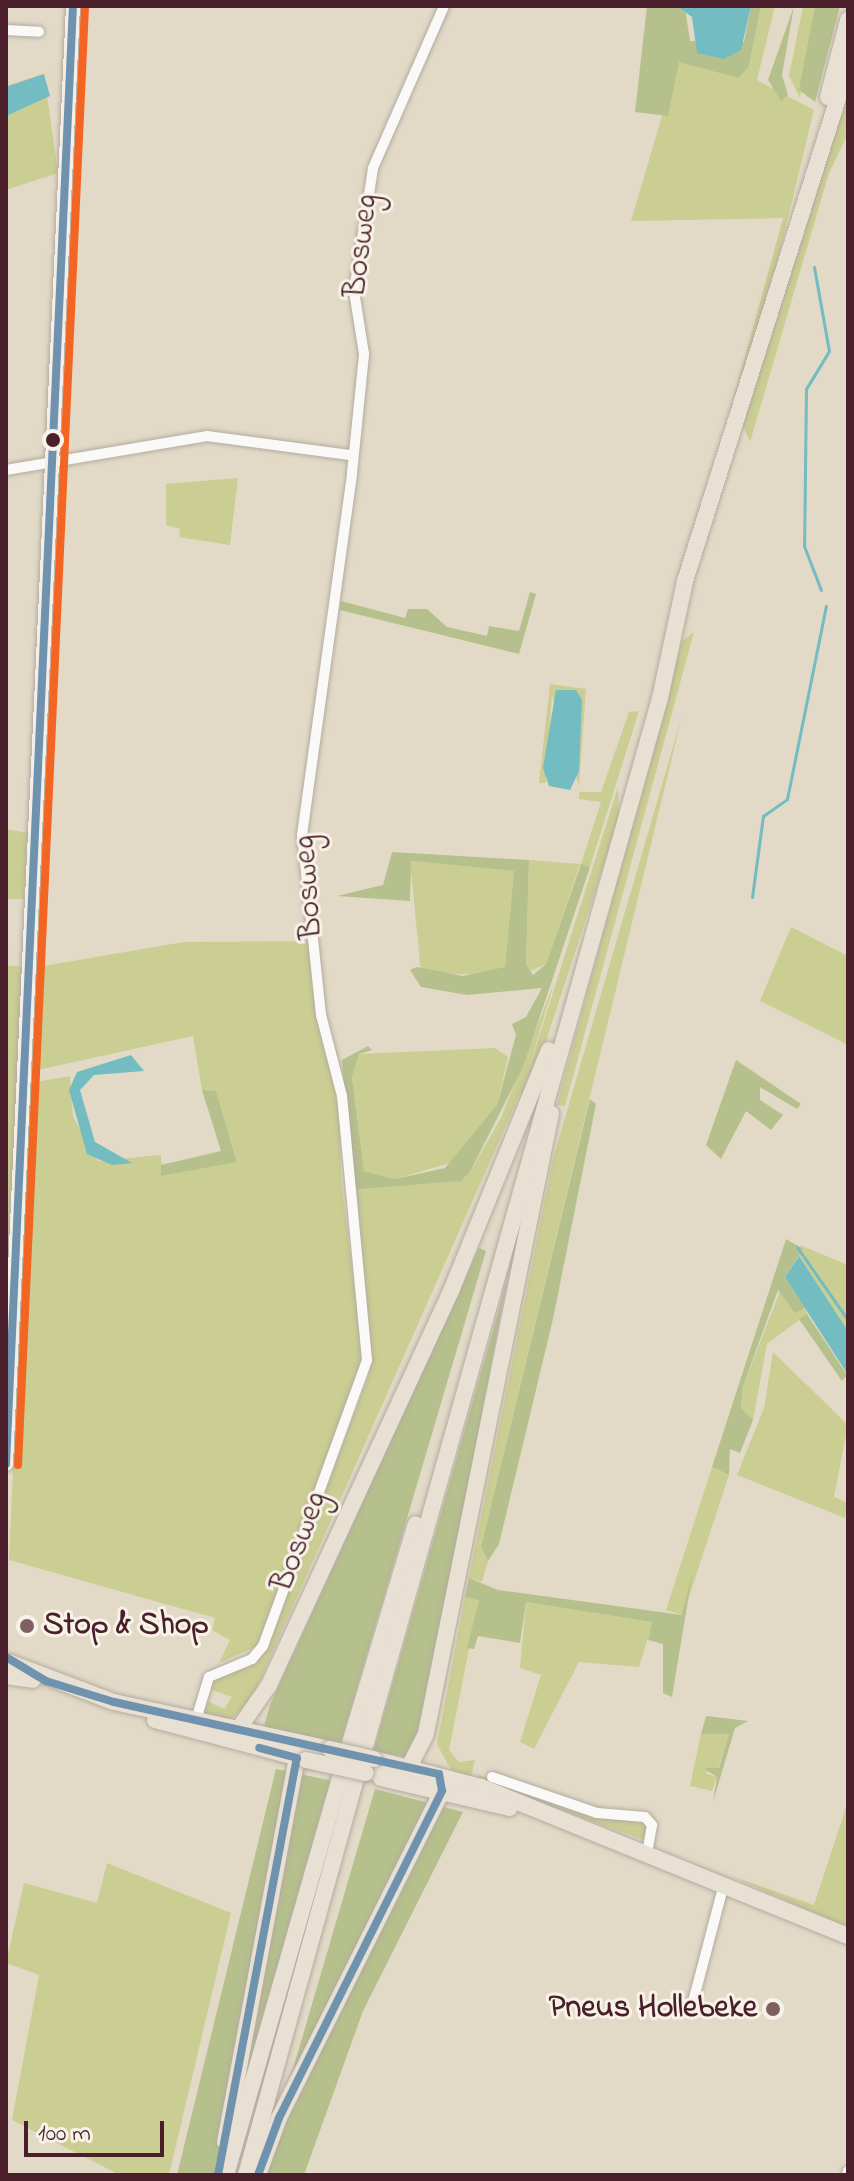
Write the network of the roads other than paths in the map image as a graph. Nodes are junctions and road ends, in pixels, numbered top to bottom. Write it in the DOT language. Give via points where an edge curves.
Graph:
graph roads {
  1 [pos="73,6"];
  2 [pos="444,6"];
  3 [pos="848,20"];
  4 [pos="6,30"];
  5 [pos="39,32"];
  6 [pos="848,67"];
  7 [pos="809,185"];
  8 [pos="350,455"];
  9 [pos="52,464"];
  10 [pos="6,470"];
  11 [pos="575,994"];
  12 [pos="6,1464"];
  13 [pos="6,1666"];
  14 [pos="269,1685"];
  15 [pos="195,1725"];
  16 [pos="239,1728"];
  17 [pos="426,1733"];
  18 [pos="258,1734"];
  19 [pos="271,1751"];
  20 [pos="305,1754"];
  21 [pos="357,1766"];
  22 [pos="400,1771"];
  23 [pos="439,1774"];
  24 [pos="492,1777"];
  25 [pos="442,1791"];
  26 [pos="593,1831"];
  27 [pos="647,1852"];
  28 [pos="725,1882"];
  29 [pos="848,1936"];
  30 [pos="693,2002"];
  31 [pos="218,2175"];
  32 [pos="226,2175"];
  33 [pos="246,2175"];
  34 [pos="258,2175"];
  1 -- 9 [label="main road"];
  2 -- 8 [label="street, Bosweg" via="373,168 354,291 364,354"];
  3 -- 7 [label="main road"];
  4 -- 5 [label="street"];
  6 -- 7 [label="main road"];
  7 -- 11 [label="main road" via="708,501"];
  8 -- 9 [label="street" via="207,436"];
  8 -- 15 [label="street, Bosweg" via="322,729 301,849 321,1015 342,1096 367,1360 263,1646 252,1659 213,1672"];
  9 -- 10 [label="street"];
  9 -- 12 [label="main road"];
  11 -- 14 [label="main road" via="451,1291"];
  11 -- 17 [label="main road"];
  11 -- 21 [label="main road"];
  13 -- 15 [label="main road"];
  14 -- 16 [label="main road"];
  14 -- 18 [label="main road"];
  15 -- 16 [label="main road"];
  15 -- 19 [label="main road"];
  16 -- 18 [label="main road"];
  17 -- 22 [label="main road"];
  17 -- 23 [label="main road"];
  18 -- 19 [label="main road"];
  18 -- 20 [label="main road"];
  19 -- 20 [label="main road"];
  20 -- 21 [label="main road, bridge"];
  20 -- 22 [label="main road, bridge" via="330,1749"];
  20 -- 31 [label="main road"];
  21 -- 22 [label="main road"];
  21 -- 32 [label="main road"];
  21 -- 33 [label="main road"];
  22 -- 23 [label="main road"];
  22 -- 25 [label="main road"];
  23 -- 25 [label="main road"];
  23 -- 26 [label="main road"];
  24 -- 27 [label="street" via="597,1813 645,1817 652,1833"];
  25 -- 26 [label="main road"];
  25 -- 34 [label="main road" via="279,2118"];
  26 -- 27 [label="main road"];
  27 -- 28 [label="main road"];
  28 -- 29 [label="main road"];
  28 -- 30 [label="street"];
}
